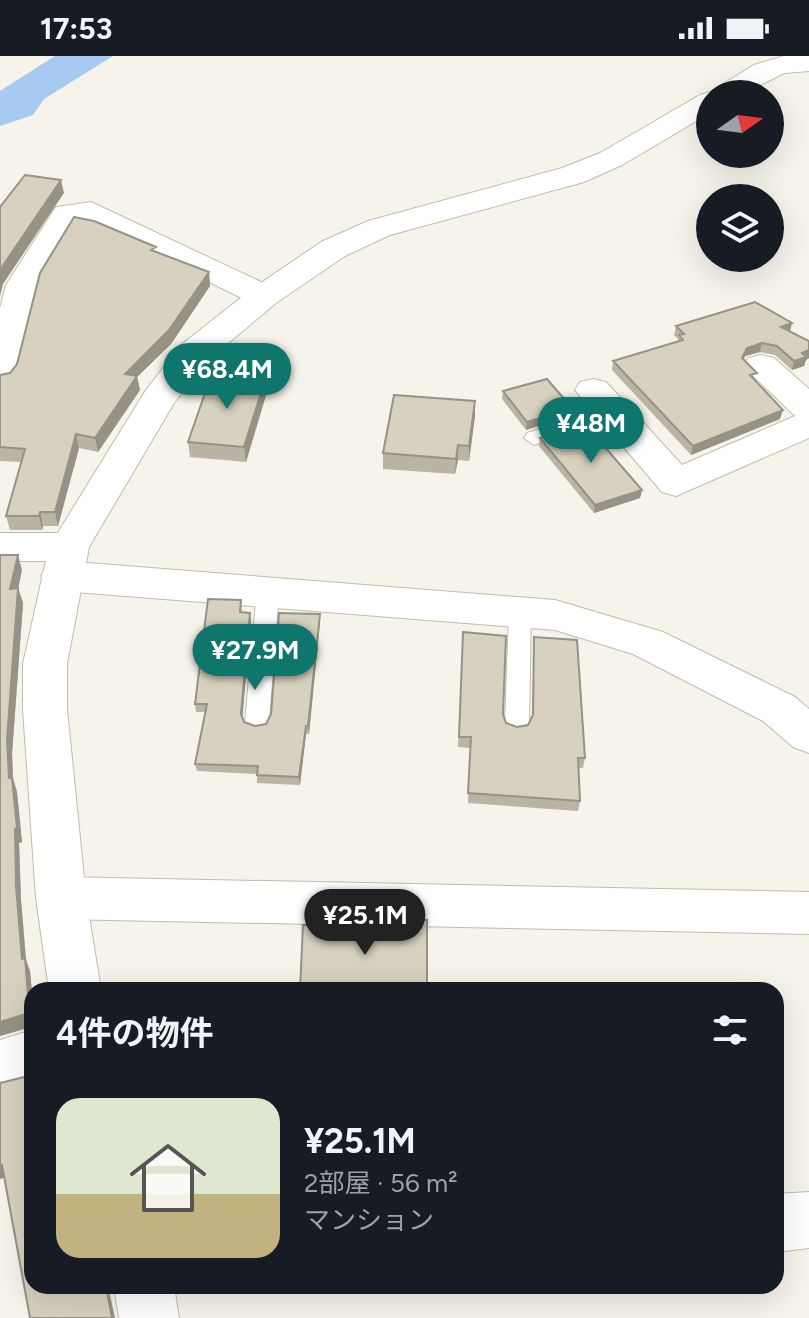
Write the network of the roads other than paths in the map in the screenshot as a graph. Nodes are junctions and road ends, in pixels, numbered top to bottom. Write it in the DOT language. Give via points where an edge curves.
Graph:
graph roads {
  1 [pos="809,63"];
  2 [pos="746,80"];
  3 [pos="696,109"];
  4 [pos="264,296"];
  5 [pos="761,366"];
  6 [pos="0,376"];
  7 [pos="803,395"];
  8 [pos="603,401"];
  9 [pos="809,424"];
  10 [pos="534,438"];
  11 [pos="0,547"];
  12 [pos="65,561"];
  13 [pos="268,591"];
  14 [pos="520,611"];
  15 [pos="257,722"];
  16 [pos="517,725"];
  17 [pos="809,735"];
  18 [pos="61,898"];
  19 [pos="809,913"];
  20 [pos="74,982"];
  21 [pos="24,1057"];
  22 [pos="0,1065"];
  23 [pos="809,1220"];
  24 [pos="784,1222"];
  25 [pos="145,1294"];
  26 [pos="149,1318"];
  1 -- 2 [label="street" via="768,67"];
  3 -- 4 [label="street" via="573,175 357,236"];
  4 -- 6 [label="street" via="91,212 67,214 23,285"];
  4 -- 12 [label="street" via="194,353 159,398"];
  5 -- 7 [label="street"];
  8 -- 9 [label="street" via="676,483"];
  8 -- 10 [label="lane"];
  11 -- 12 [label="street"];
  12 -- 13 [label="street"];
  12 -- 18 [label="street" via="45,664"];
  13 -- 14 [label="street"];
  13 -- 15 [label="lane"];
  14 -- 16 [label="lane"];
  14 -- 17 [label="street" via="555,615 648,643 779,709"];
  18 -- 19 [label="street"];
  18 -- 20 [label="street"];
  21 -- 22 [label="street"];
  23 -- 24 [label="street"];
  25 -- 26 [label="street"];
}
